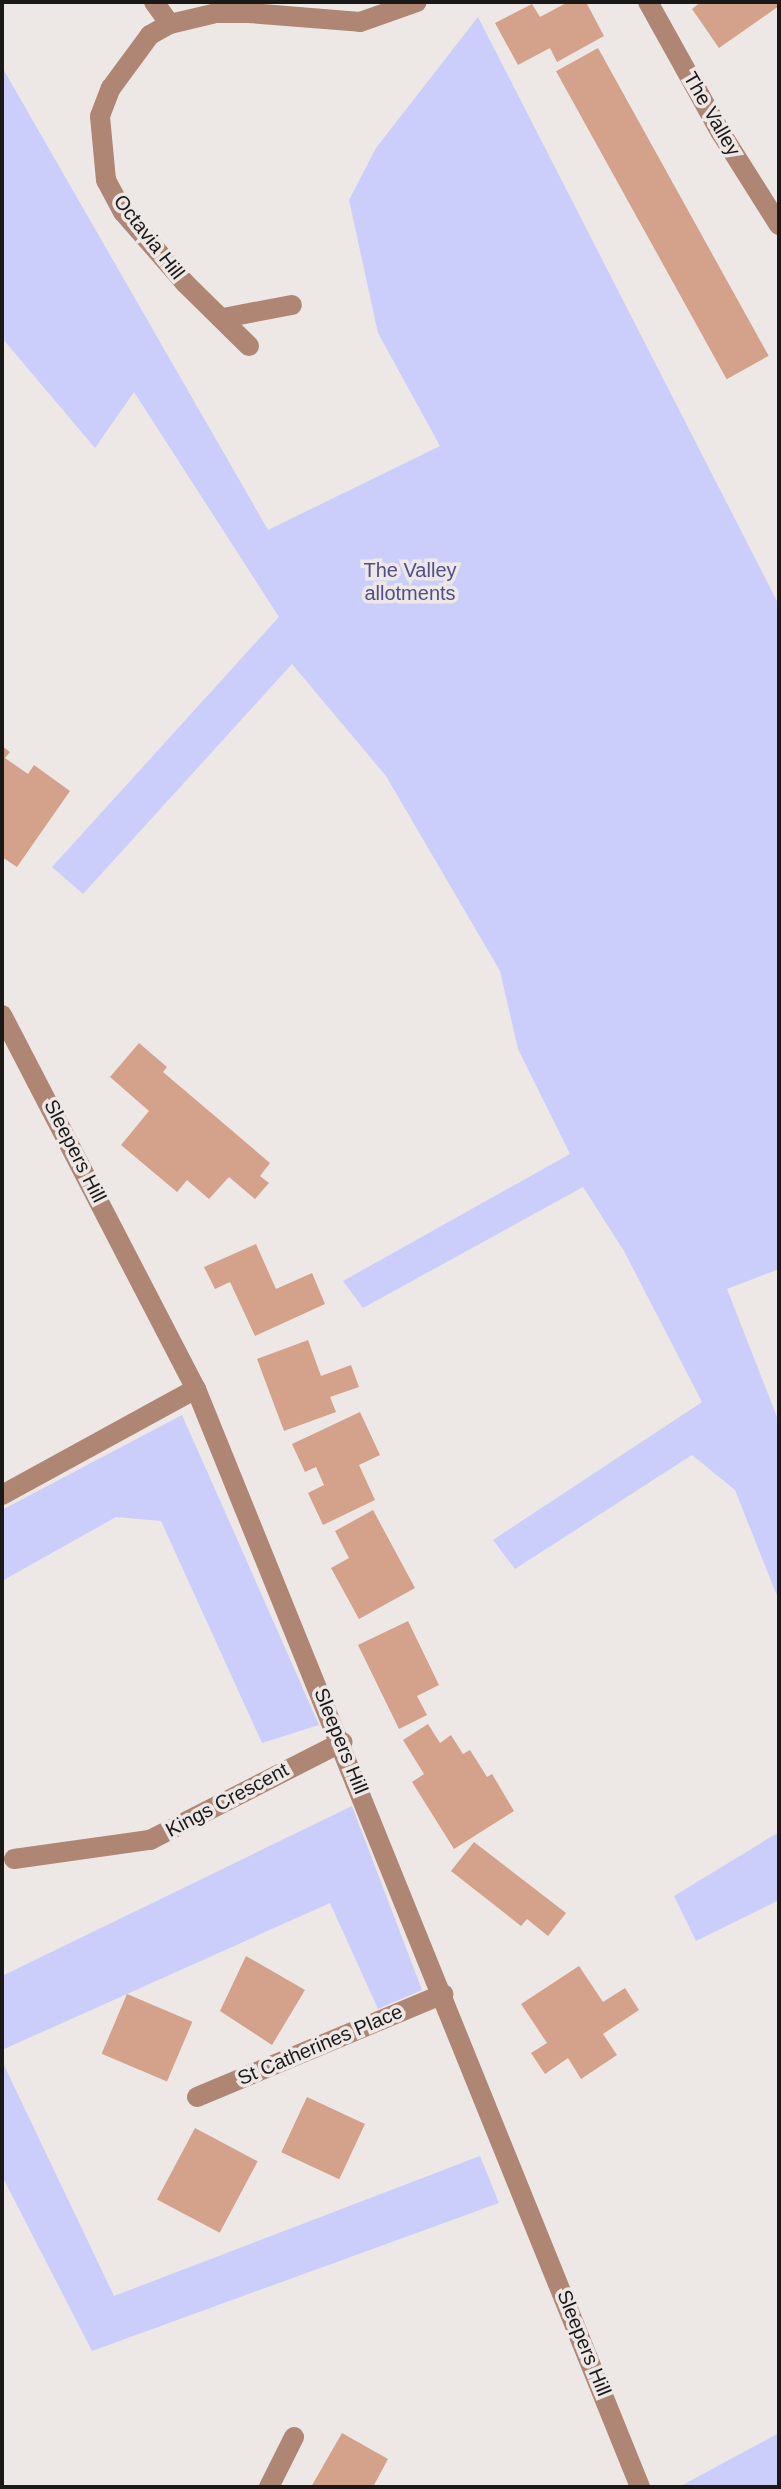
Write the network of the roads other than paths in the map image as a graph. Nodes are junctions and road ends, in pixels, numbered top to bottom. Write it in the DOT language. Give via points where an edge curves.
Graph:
graph roads {
  1 [pos="154,2"];
  2 [pos="417,2"];
  3 [pos="648,2"];
  4 [pos="170,24"];
  5 [pos="779,225"];
  6 [pos="292,305"];
  7 [pos="223,318"];
  8 [pos="249,346"];
  9 [pos="2,1015"];
  10 [pos="196,1389"];
  11 [pos="2,1495"];
  12 [pos="342,1742"];
  13 [pos="14,1859"];
  14 [pos="443,1994"];
  15 [pos="197,2097"];
  16 [pos="294,2437"];
  17 [pos="269,2487"];
  18 [pos="640,2487"];
  1 -- 4 [label="street"];
  2 -- 4 [label="street, Octavia Hill" via="360,22 216,13"];
  3 -- 5 [label="street, The Valley"];
  4 -- 7 [label="street, Octavia Hill" via="150,35 111,88 100,116 106,180 123,212"];
  6 -- 7 [label="street"];
  7 -- 8 [label="street, Octavia Hill"];
  9 -- 10 [label="street, Sleepers Hill"];
  10 -- 11 [label="street"];
  10 -- 12 [label="street, Sleepers Hill"];
  12 -- 13 [label="street, Kings Crescent" via="150,1840"];
  12 -- 14 [label="street, Sleepers Hill"];
  14 -- 15 [label="street, St Catherines Place"];
  14 -- 18 [label="street, Sleepers Hill"];
  16 -- 17 [label="street"];
}
